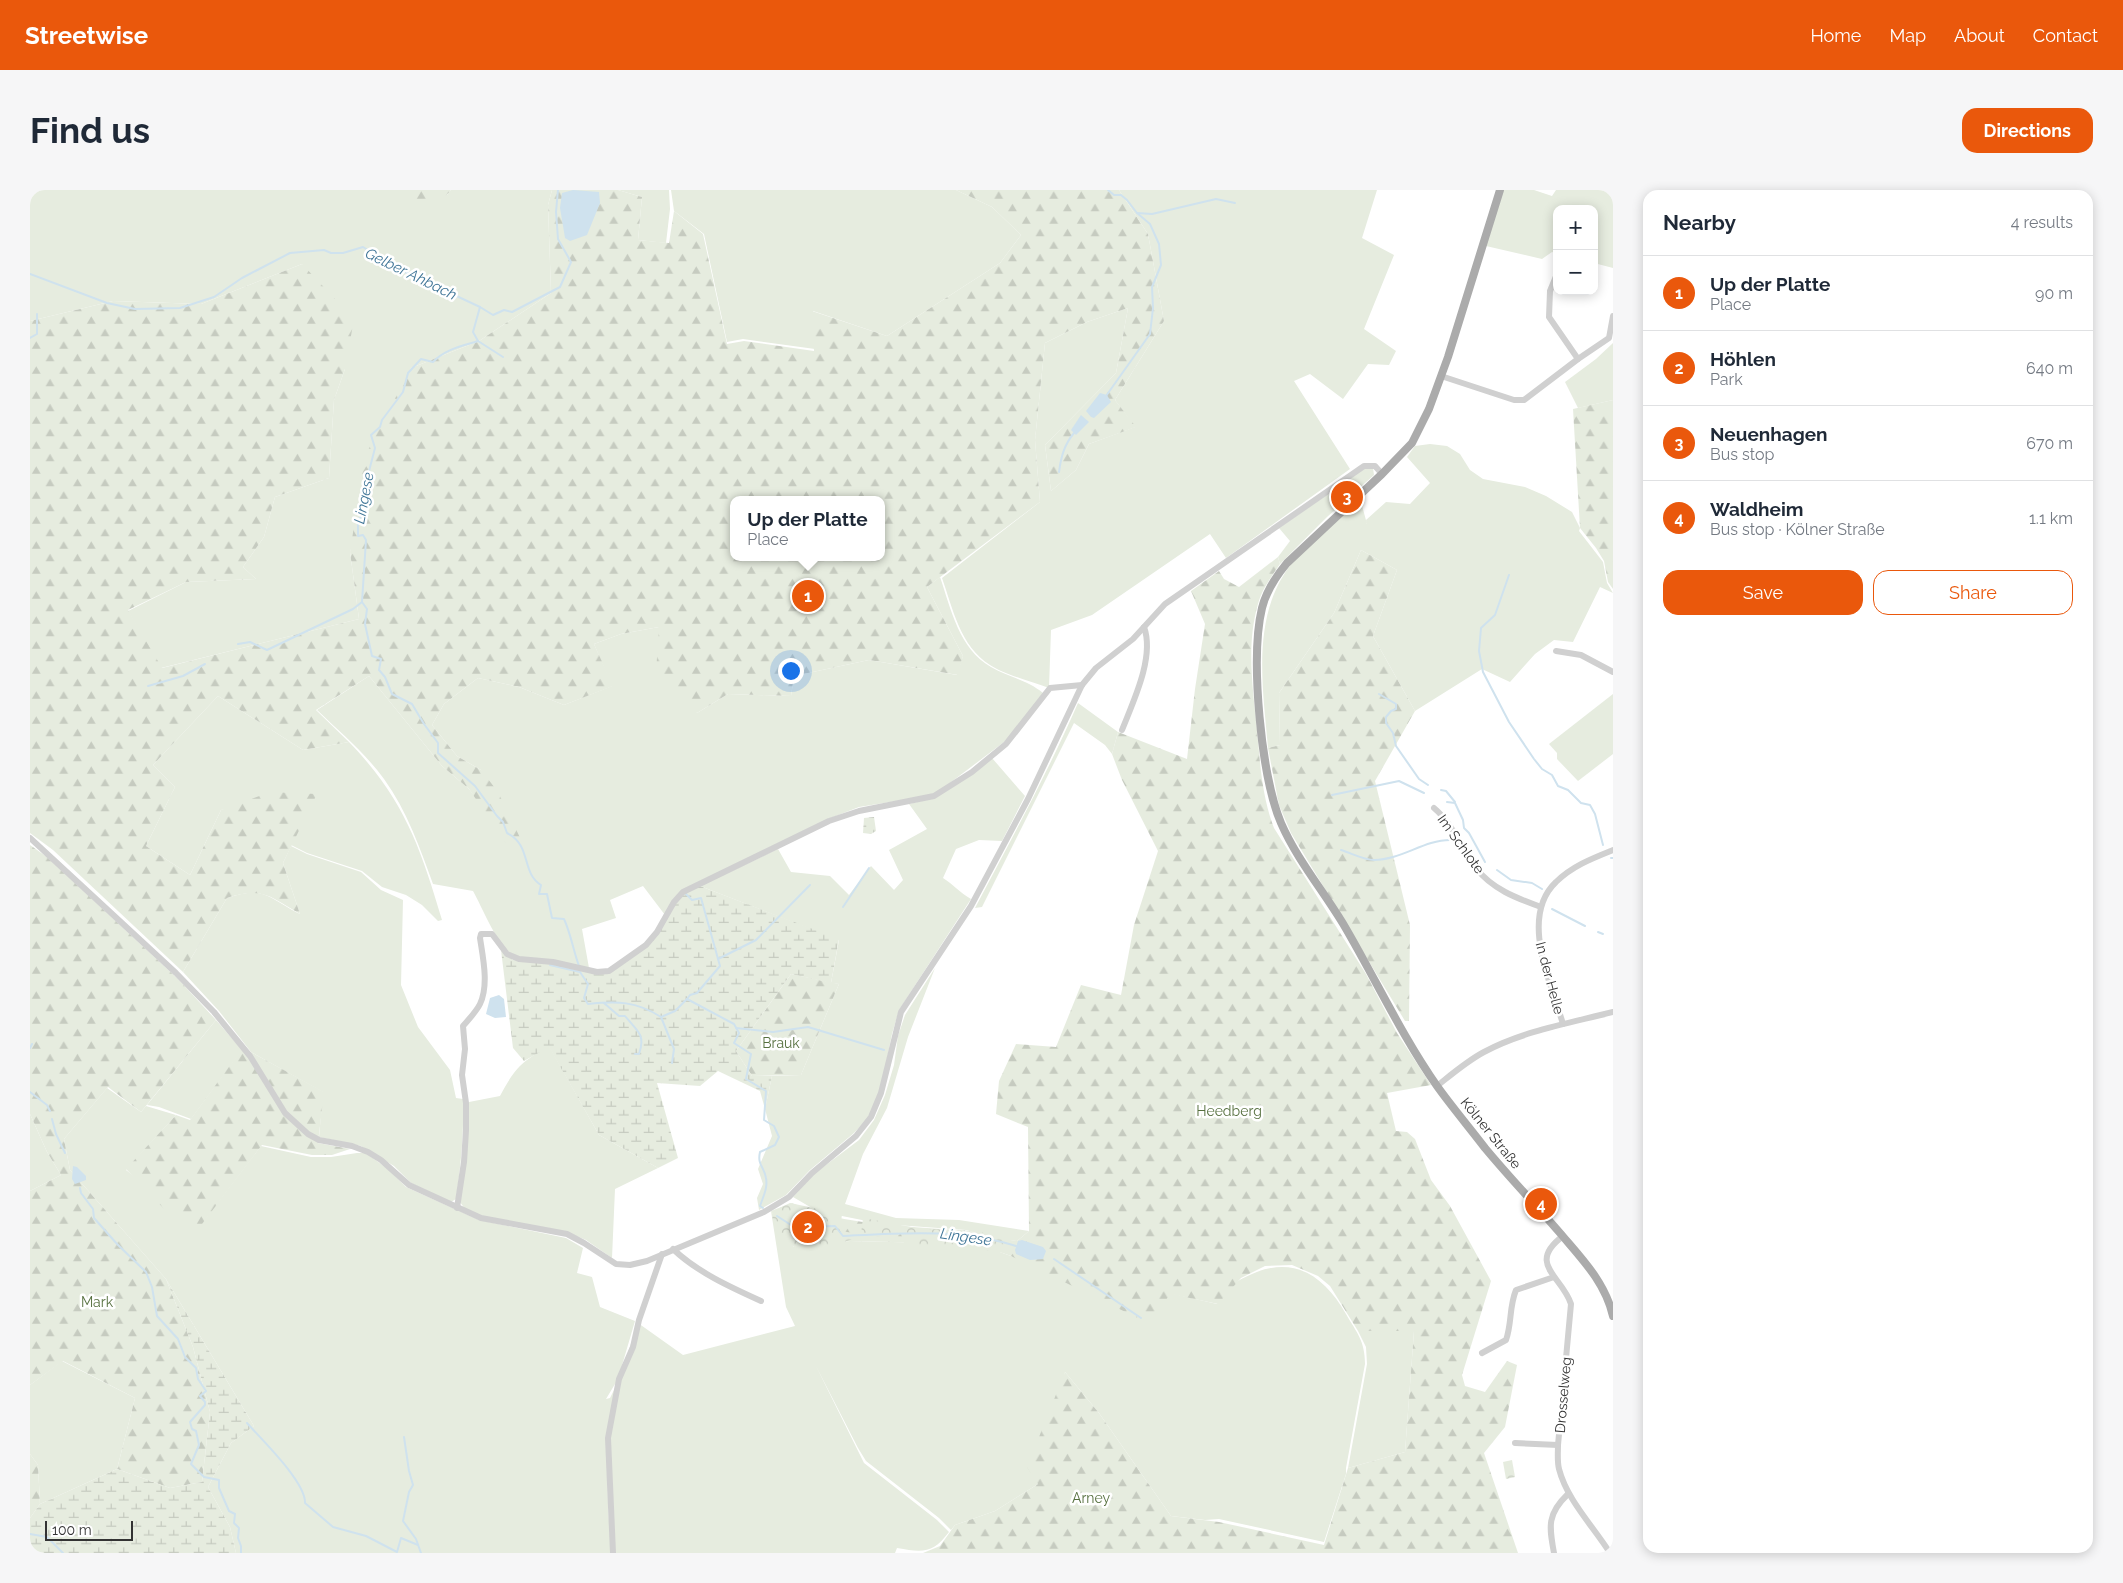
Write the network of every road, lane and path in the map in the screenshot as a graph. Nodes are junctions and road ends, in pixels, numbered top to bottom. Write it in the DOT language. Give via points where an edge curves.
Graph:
graph roads {
  1 [pos="1500,190"];
  2 [pos="1553,284"];
  3 [pos="1613,316"];
  4 [pos="1578,359"];
  5 [pos="1441,376"];
  6 [pos="1382,474"];
  7 [pos="1144,627"];
  8 [pos="1556,651"];
  9 [pos="1613,672"];
  10 [pos="1082,685"];
  11 [pos="1122,730"];
  12 [pos="1434,808"];
  13 [pos="30,838"];
  14 [pos="1613,850"];
  15 [pos="1541,907"];
  16 [pos="1613,1012"];
  17 [pos="1563,1024"];
  18 [pos="1437,1086"];
  19 [pos="457,1208"];
  20 [pos="1562,1236"];
  21 [pos="673,1249"];
  22 [pos="662,1254"];
  23 [pos="1554,1277"];
  24 [pos="761,1301"];
  25 [pos="1613,1316"];
  26 [pos="1482,1353"];
  27 [pos="1515,1443"];
  28 [pos="1558,1445"];
  29 [pos="1568,1494"];
  30 [pos="614,1553"];
  31 [pos="1554,1553"];
  32 [pos="1610,1553"];
  1 -- 5 [label="main road, Kölner Straße"];
  2 -- 4 [label="street" via="1549,317"];
  3 -- 4 [label="street" via="1609,338"];
  4 -- 5 [label="street" via="1524,400 1514,400"];
  5 -- 6 [label="main road, Kölner Straße" via="1412,443"];
  6 -- 7 [label="street" via="1376,466 1364,466 1165,604"];
  6 -- 18 [label="main road, Kölner Straße" via="1280,571 1262,607 1257,649 1259,697 1270,786 1281,823"];
  7 -- 10 [label="street" via="1096,668"];
  7 -- 11 [label="street" via="1148,637 1146,659 1139,688"];
  8 -- 9 [label="street" via="1581,654"];
  10 -- 19 [label="street" via="1050,688 1006,744 972,772 934,796 829,820 683,892 646,944 609,971 597,972 547,961 519,959 507,954 492,934 481,934 483,994 480,1005 463,1026 466,1130"];
  10 -- 21 [label="street" via="1028,799 971,906 901,1012 882,1093 871,1117 856,1136 789,1197 764,1212"];
  12 -- 15 [label="street, Im Schlote" via="1486,878 1498,888"];
  13 -- 19 [label="street" via="214,1012 264,1075 285,1113 296,1124 319,1140 368,1152 409,1185"];
  14 -- 15 [label="street, In der Helle" via="1580,864 1556,881"];
  15 -- 17 [label="street, In der Helle" via="1537,927 1541,951"];
  16 -- 17 [label="street"];
  17 -- 18 [label="street" via="1488,1049"];
  18 -- 20 [label="main road, Kölner Straße" via="1495,1160"];
  19 -- 22 [label="street" via="481,1218 566,1234 616,1264 630,1265"];
  20 -- 23 [label="street, Drosselweg" via="1546,1255 1546,1265"];
  20 -- 25 [label="main road, Kölner Straße" via="1589,1266 1604,1290"];
  21 -- 22 [label="street"];
  21 -- 24 [label="street" via="684,1260"];
  22 -- 30 [label="street" via="633,1347 619,1379 608,1438"];
  23 -- 26 [label="street" via="1516,1290 1510,1304 1506,1340"];
  23 -- 28 [label="street, Drosselweg" via="1571,1304"];
  27 -- 28 [label="street"];
  28 -- 29 [label="street, Drosselweg" via="1558,1466"];
  29 -- 31 [label="street" via="1553,1512 1549,1528"];
  29 -- 32 [label="street, Drosselweg"];
}
